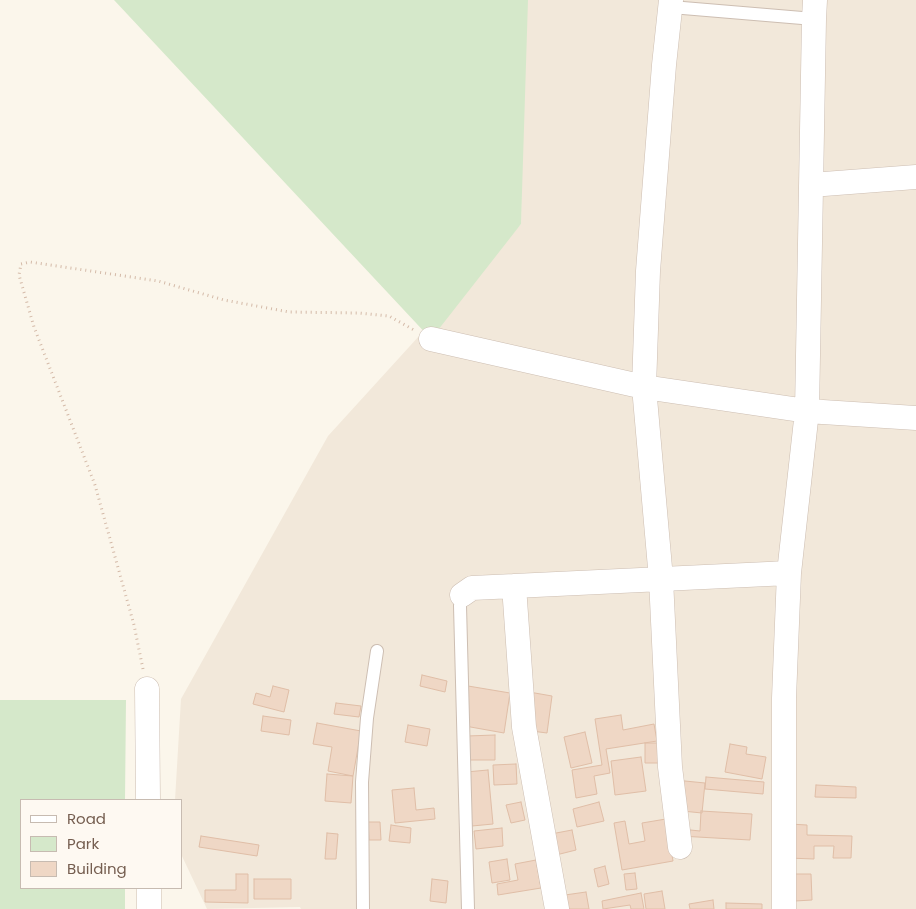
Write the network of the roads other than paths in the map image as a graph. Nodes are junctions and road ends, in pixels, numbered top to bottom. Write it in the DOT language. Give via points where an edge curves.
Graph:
graph roads {
  1 [pos="671,3"];
  2 [pos="814,10"];
  3 [pos="916,177"];
  4 [pos="811,185"];
  5 [pos="431,339"];
  6 [pos="644,387"];
  7 [pos="807,411"];
  8 [pos="916,418"];
  9 [pos="789,573"];
  10 [pos="661,579"];
  11 [pos="514,586"];
  12 [pos="462,595"];
  13 [pos="376,651"];
  14 [pos="147,689"];
  15 [pos="148,799"];
  16 [pos="680,847"];
  17 [pos="149,889"];
  18 [pos="149,909"];
  19 [pos="363,909"];
  20 [pos="468,909"];
  21 [pos="557,909"];
  22 [pos="784,909"];
  1 -- 2 [label="lane"];
  1 -- 6 [label="street" via="648,271"];
  2 -- 4 [label="street"];
  3 -- 4 [label="street"];
  4 -- 7 [label="street"];
  5 -- 6 [label="street"];
  6 -- 7 [label="street"];
  6 -- 10 [label="street"];
  7 -- 8 [label="street"];
  7 -- 9 [label="street"];
  9 -- 10 [label="street"];
  9 -- 22 [label="street" via="784,698"];
  10 -- 11 [label="street"];
  10 -- 16 [label="street" via="670,767"];
  11 -- 12 [label="street" via="472,588"];
  11 -- 21 [label="street" via="524,727"];
  12 -- 20 [label="lane"];
  13 -- 19 [label="lane" via="362,782"];
  14 -- 15 [label="street"];
  17 -- 18 [label="street"];
}
